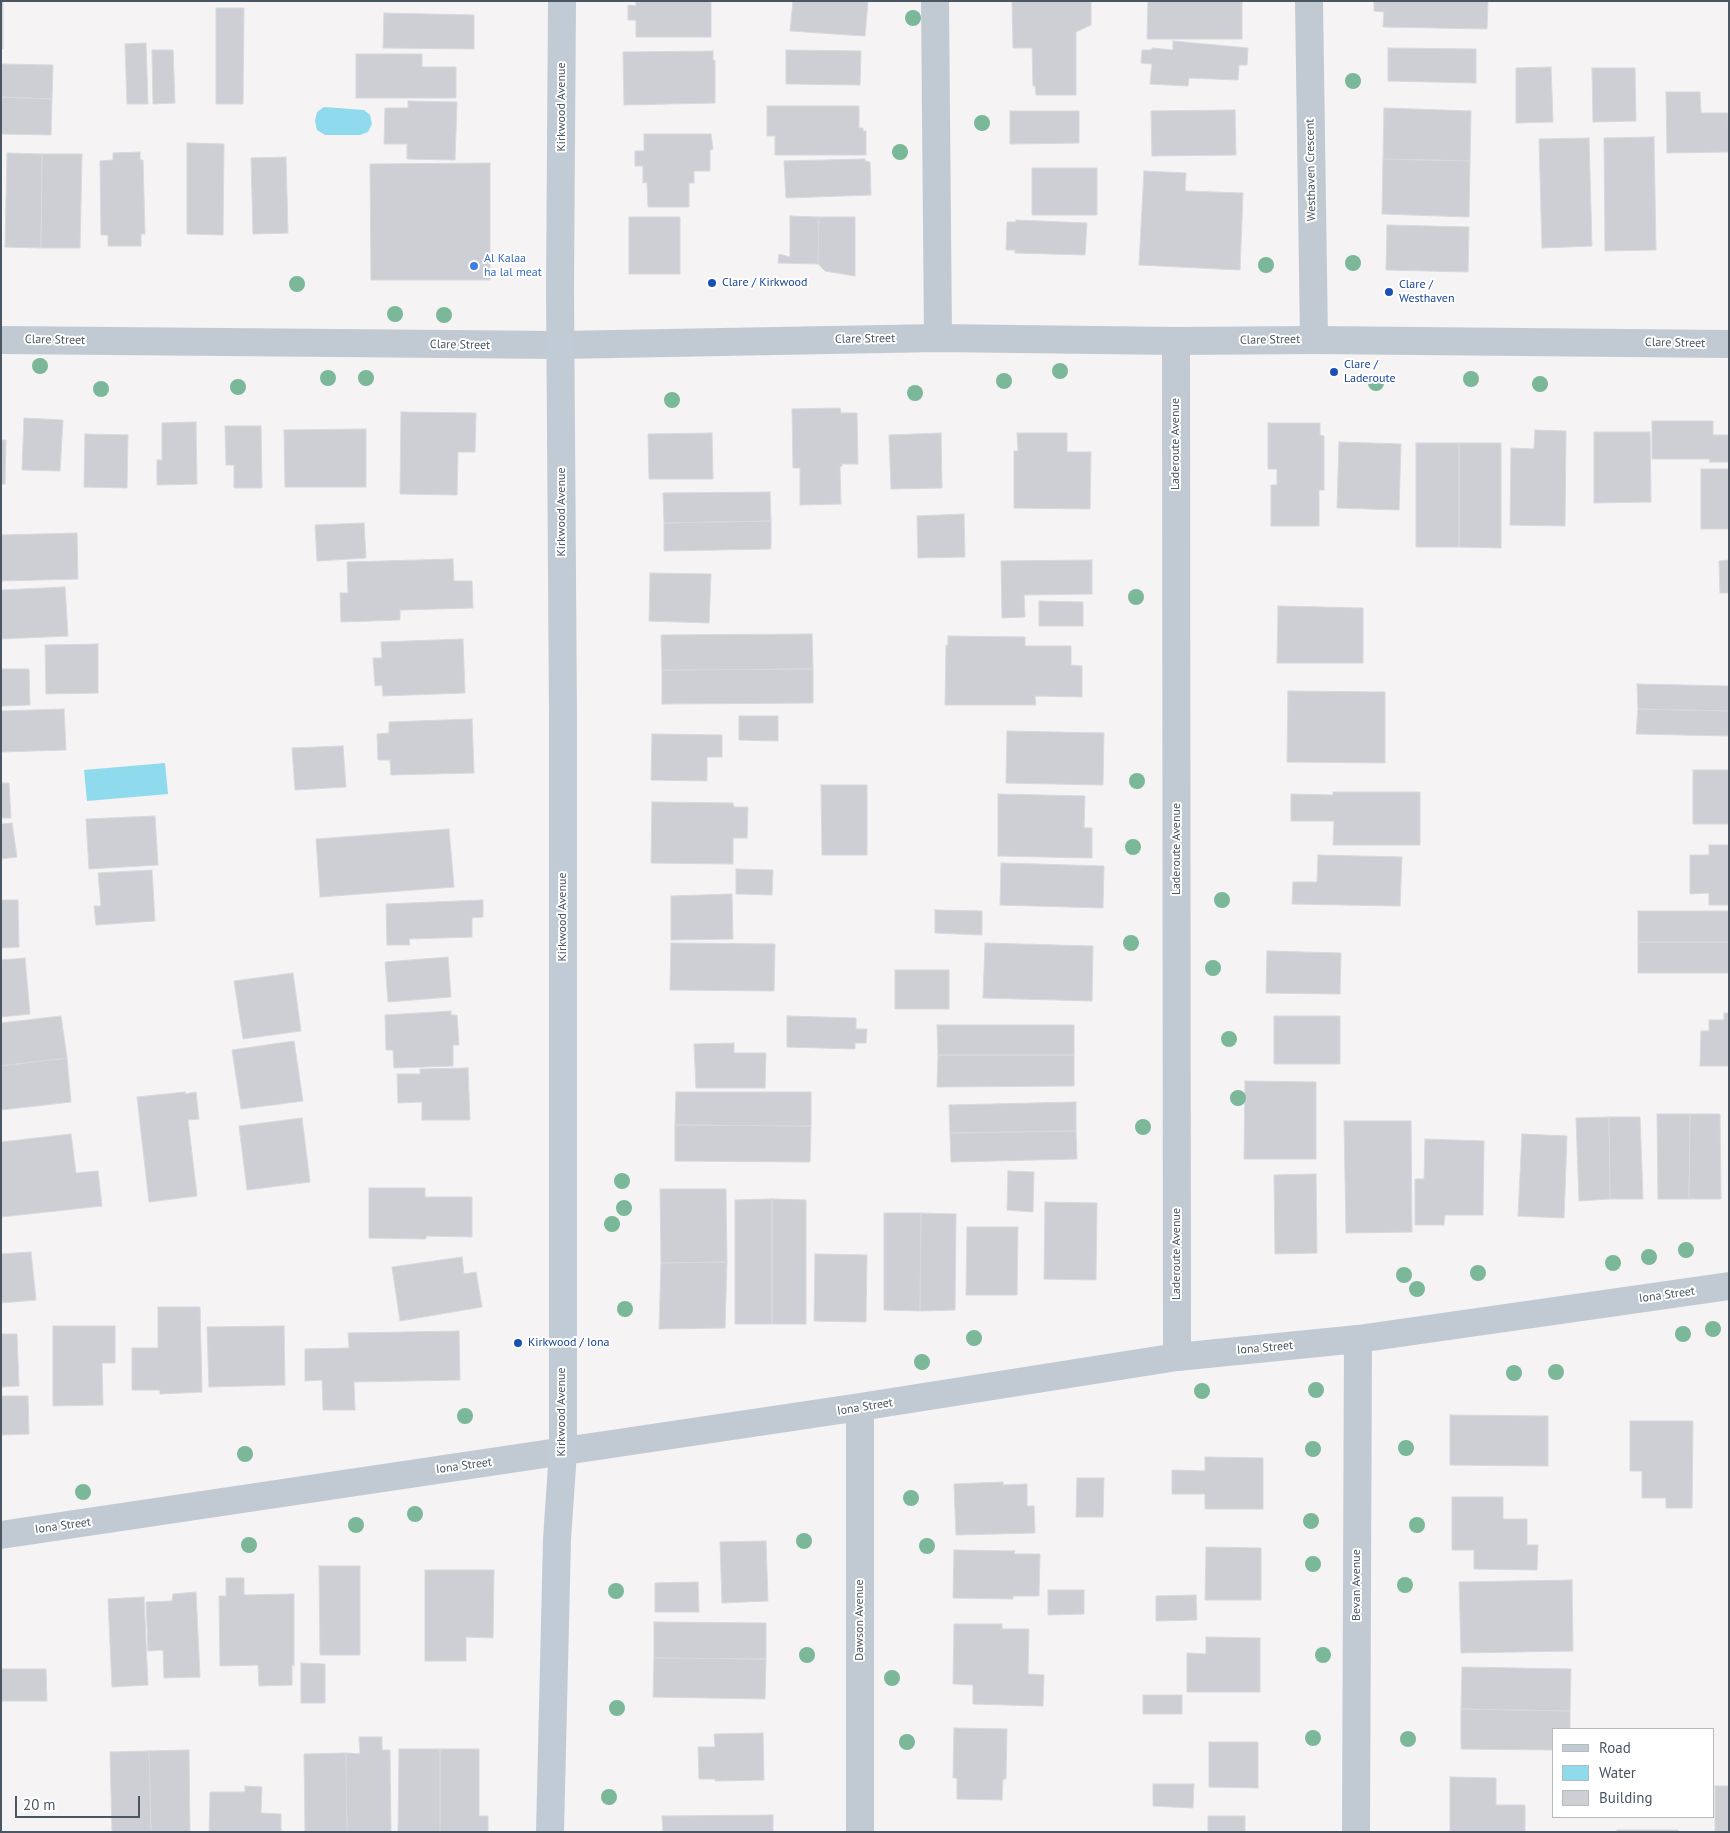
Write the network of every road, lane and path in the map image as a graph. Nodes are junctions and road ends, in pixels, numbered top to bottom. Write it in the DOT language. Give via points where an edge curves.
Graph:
graph roads {
  1 [pos="562,1"];
  2 [pos="935,1"];
  3 [pos="1309,1"];
  4 [pos="938,338"];
  5 [pos="1,340"];
  6 [pos="1314,340"];
  7 [pos="1176,341"];
  8 [pos="1729,344"];
  9 [pos="560,345"];
  10 [pos="1729,1286"];
  11 [pos="1358,1339"];
  12 [pos="1177,1356"];
  13 [pos="860,1408"];
  14 [pos="563,1452"];
  15 [pos="1,1535"];
  16 [pos="550,1832"];
  17 [pos="860,1832"];
  18 [pos="1356,1832"];
  1 -- 9 [label="main road, Kirkwood Avenue"];
  2 -- 4 [label="street"];
  3 -- 6 [label="street, Westhaven Crescent"];
  4 -- 7 [label="street, Clare Street"];
  4 -- 9 [label="street, Clare Street"];
  5 -- 9 [label="street, Clare Street"];
  6 -- 7 [label="street, Clare Street"];
  6 -- 8 [label="street, Clare Street"];
  7 -- 12 [label="street, Laderoute Avenue"];
  9 -- 14 [label="main road, Kirkwood Avenue"];
  10 -- 11 [label="street, Iona Street"];
  11 -- 12 [label="street, Iona Street"];
  11 -- 18 [label="street, Bevan Avenue"];
  12 -- 13 [label="street, Iona Street"];
  13 -- 14 [label="street, Iona Street"];
  13 -- 17 [label="street, Dawson Avenue"];
  14 -- 15 [label="street, Iona Street"];
  14 -- 16 [label="main road, Kirkwood Avenue" via="557,1539"];
}
